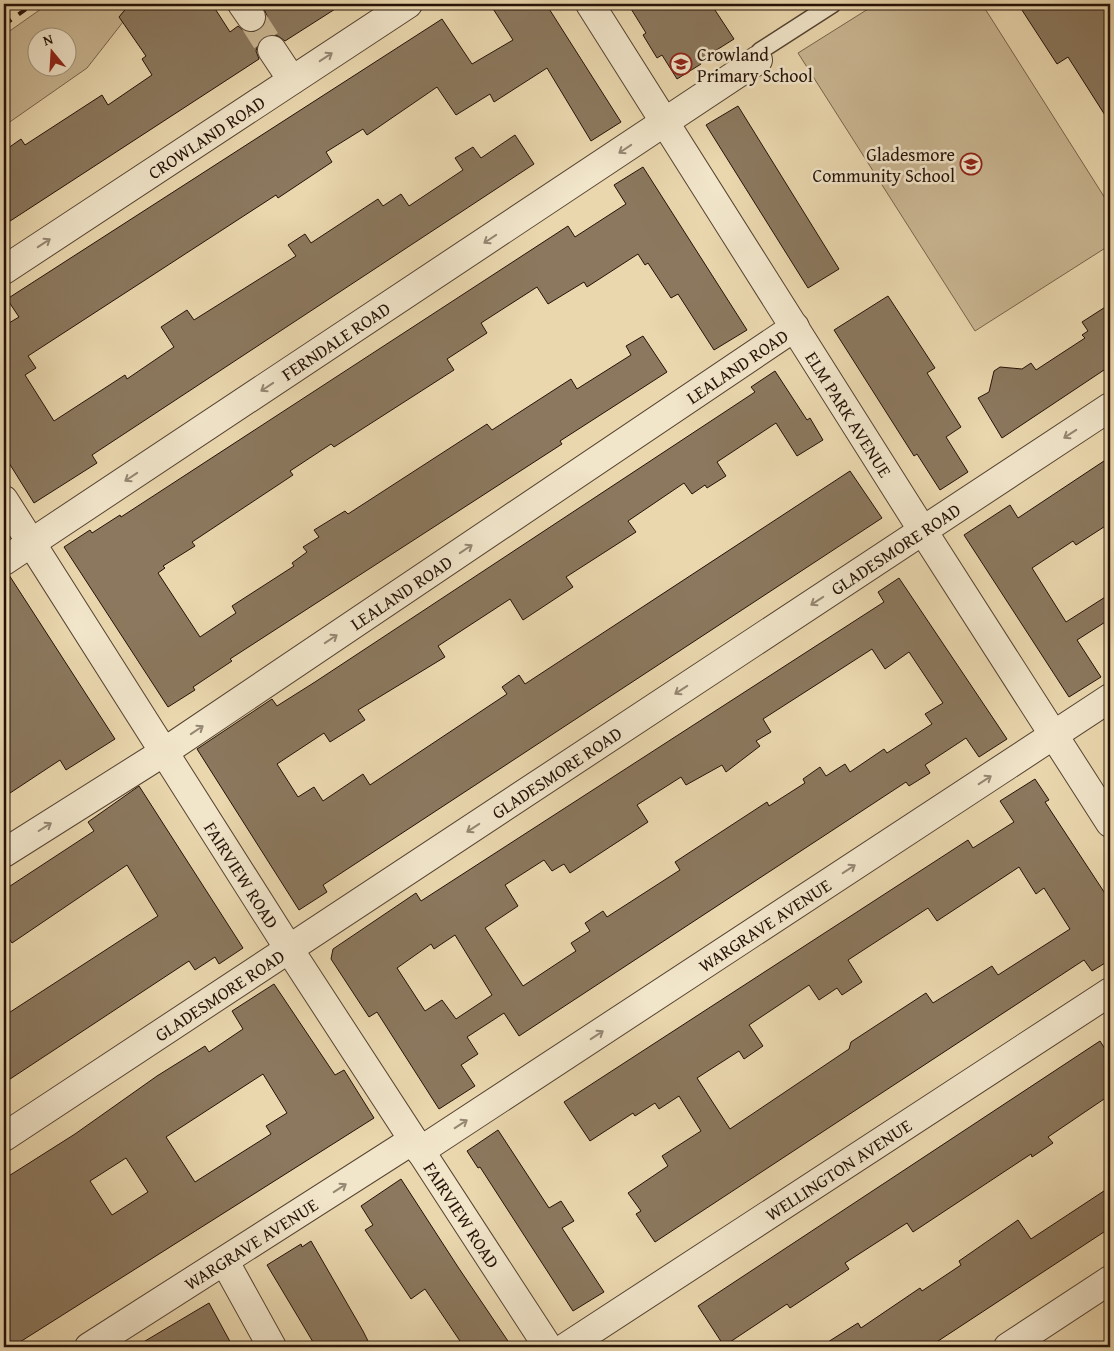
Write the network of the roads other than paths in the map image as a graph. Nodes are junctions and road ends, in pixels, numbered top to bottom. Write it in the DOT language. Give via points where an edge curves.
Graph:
graph roads {
  1 [pos="408,4"];
  2 [pos="590,4"];
  3 [pos="833,4"];
  4 [pos="272,50"];
  5 [pos="758,60"];
  6 [pos="292,80"];
  7 [pos="666,122"];
  8 [pos="4,270"];
  9 [pos="795,327"];
  10 [pos="1110,408"];
  11 [pos="4,500"];
  12 [pos="923,531"];
  13 [pos="31,543"];
  14 [pos="4,561"];
  15 [pos="1110,698"];
  16 [pos="1054,735"];
  17 [pos="164,752"];
  18 [pos="1110,823"];
  19 [pos="4,853"];
  20 [pos="289,949"];
  21 [pos="1110,992"];
  22 [pos="4,1136"];
  23 [pos="417,1146"];
  24 [pos="225,1262"];
  25 [pos="1110,1280"];
  26 [pos="89,1347"];
  27 [pos="272,1347"];
  28 [pos="548,1347"];
  29 [pos="566,1347"];
  30 [pos="1008,1347"];
  6 -- 1 [label="street, CROWLAND ROAD, one-way"];
  2 -- 7 [label="street, ELM PARK AVENUE"];
  3 -- 5 [label="lane" via="760,51"];
  4 -- 6 [label="street"];
  5 -- 7 [label="street, FERNDALE ROAD"];
  8 -- 6 [label="street, CROWLAND ROAD, one-way"];
  7 -- 9 [label="street, ELM PARK AVENUE"];
  7 -- 13 [label="street, FERNDALE ROAD, one-way"];
  9 -- 12 [label="street, ELM PARK AVENUE"];
  17 -- 9 [label="street, LEALAND ROAD, one-way"];
  10 -- 12 [label="street, GLADESMORE ROAD, one-way"];
  11 -- 13 [label="street, FAIRVIEW ROAD"];
  12 -- 16 [label="street, ELM PARK AVENUE"];
  12 -- 20 [label="street, GLADESMORE ROAD, one-way"];
  13 -- 14 [label="street, FERNDALE ROAD"];
  13 -- 17 [label="street, FAIRVIEW ROAD"];
  15 -- 16 [label="street, WARGRAVE AVENUE"];
  16 -- 18 [label="street, ELM PARK AVENUE"];
  23 -- 16 [label="street, WARGRAVE AVENUE, one-way"];
  19 -- 17 [label="street, LEALAND ROAD, one-way"];
  17 -- 20 [label="street, FAIRVIEW ROAD"];
  20 -- 22 [label="street, GLADESMORE ROAD"];
  20 -- 23 [label="street, FAIRVIEW ROAD"];
  21 -- 29 [label="street, WELLINGTON AVENUE"];
  24 -- 23 [label="street, WARGRAVE AVENUE, one-way"];
  23 -- 28 [label="street, FAIRVIEW ROAD"];
  24 -- 26 [label="street, WARGRAVE AVENUE"];
  24 -- 27 [label="street"];
  25 -- 30 [label="street"];
}
